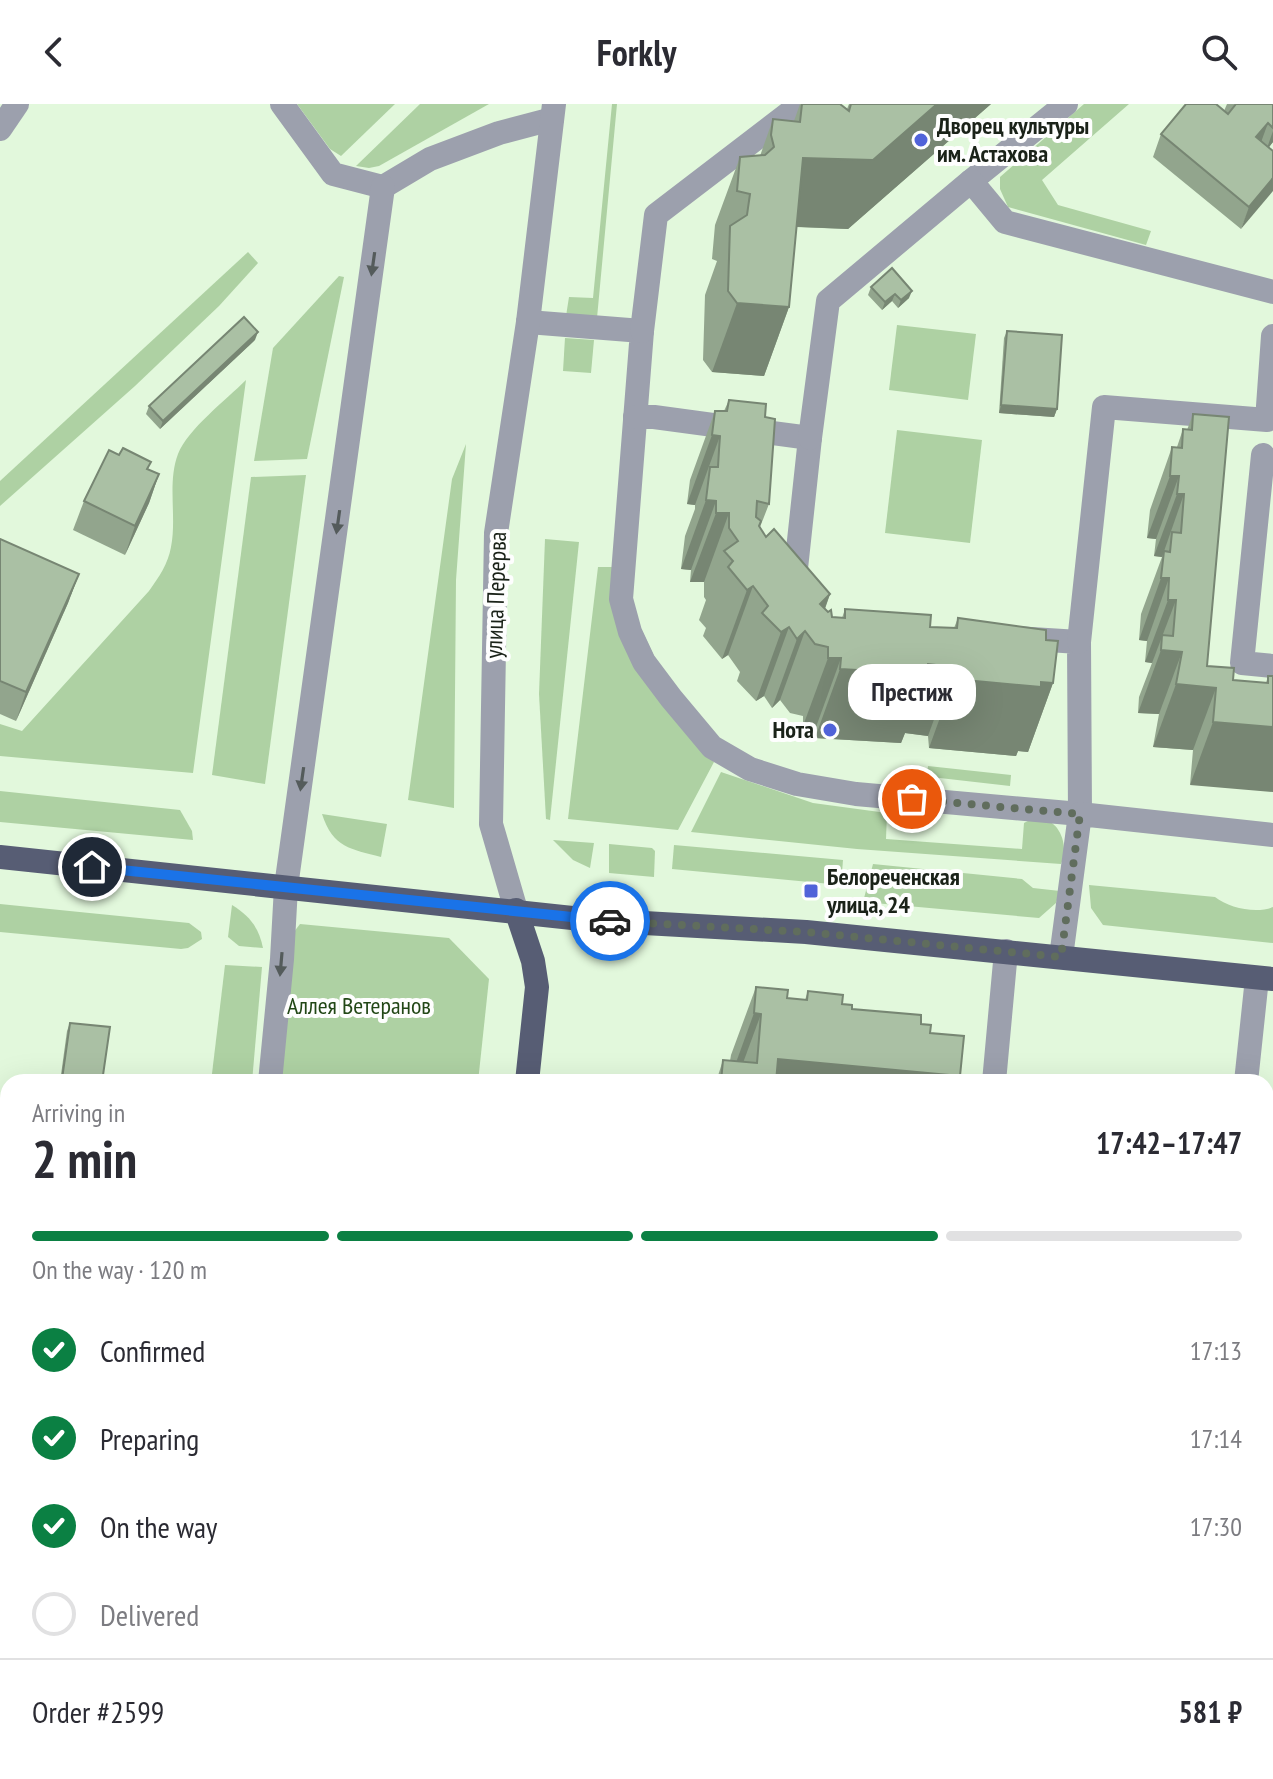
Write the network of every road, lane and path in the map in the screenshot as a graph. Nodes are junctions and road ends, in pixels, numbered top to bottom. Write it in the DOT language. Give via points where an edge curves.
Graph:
graph roads {
  1 [pos="17,104"];
  2 [pos="282,104"];
  3 [pos="801,104"];
  4 [pos="1066,104"];
  5 [pos="553,111"];
  6 [pos="0,129"];
  7 [pos="971,181"];
  8 [pos="383,187"];
  9 [pos="1273,292"];
  10 [pos="528,322"];
  11 [pos="642,331"];
  12 [pos="1273,336"];
  13 [pos="635,417"];
  14 [pos="1267,420"];
  15 [pos="810,438"];
  16 [pos="1268,456"];
  17 [pos="809,604"];
  18 [pos="990,636"];
  19 [pos="1079,642"];
  20 [pos="1273,666"];
  21 [pos="1080,814"];
  22 [pos="1273,835"];
  23 [pos="0,857"];
  24 [pos="286,887"];
  25 [pos="516,910"];
  26 [pos="1006,951"];
  27 [pos="1061,957"];
  28 [pos="1265,979"];
  29 [pos="271,1074"];
  30 [pos="528,1074"];
  31 [pos="995,1074"];
  32 [pos="1247,1074"];
  1 -- 6 [label="street"];
  2 -- 8 [label="street" via="333,174"];
  3 -- 11 [label="street" via="656,215"];
  4 -- 7 [label="street"];
  5 -- 8 [label="street" via="430,159"];
  5 -- 10 [label="street, улица Перерва"];
  7 -- 9 [label="street" via="1005,222"];
  7 -- 15 [label="street" via="828,301"];
  8 -- 24 [label="street, one-way"];
  10 -- 11 [label="street"];
  10 -- 25 [label="street, улица Перерва" via="496,533 491,824"];
  11 -- 13 [label="street"];
  12 -- 14 [label="street"];
  13 -- 15 [label="street"];
  13 -- 21 [label="street" via="621,599 644,662 712,747 750,769 797,784"];
  14 -- 16 [label="street"];
  14 -- 19 [label="street" via="1104,407"];
  15 -- 17 [label="street" via="793,586"];
  16 -- 20 [label="street" via="1242,663"];
  18 -- 19 [label="street"];
  19 -- 21 [label="street"];
  21 -- 22 [label="street"];
  21 -- 27 [label="street"];
  23 -- 24 [label="main road"];
  24 -- 25 [label="main road"];
  24 -- 29 [label="street, one-way"];
  25 -- 26 [label="main road"];
  25 -- 30 [label="main road, улица Перерва" via="537,987"];
  26 -- 27 [label="main road"];
  26 -- 31 [label="street"];
  27 -- 28 [label="main road"];
  28 -- 32 [label="street"];
}
